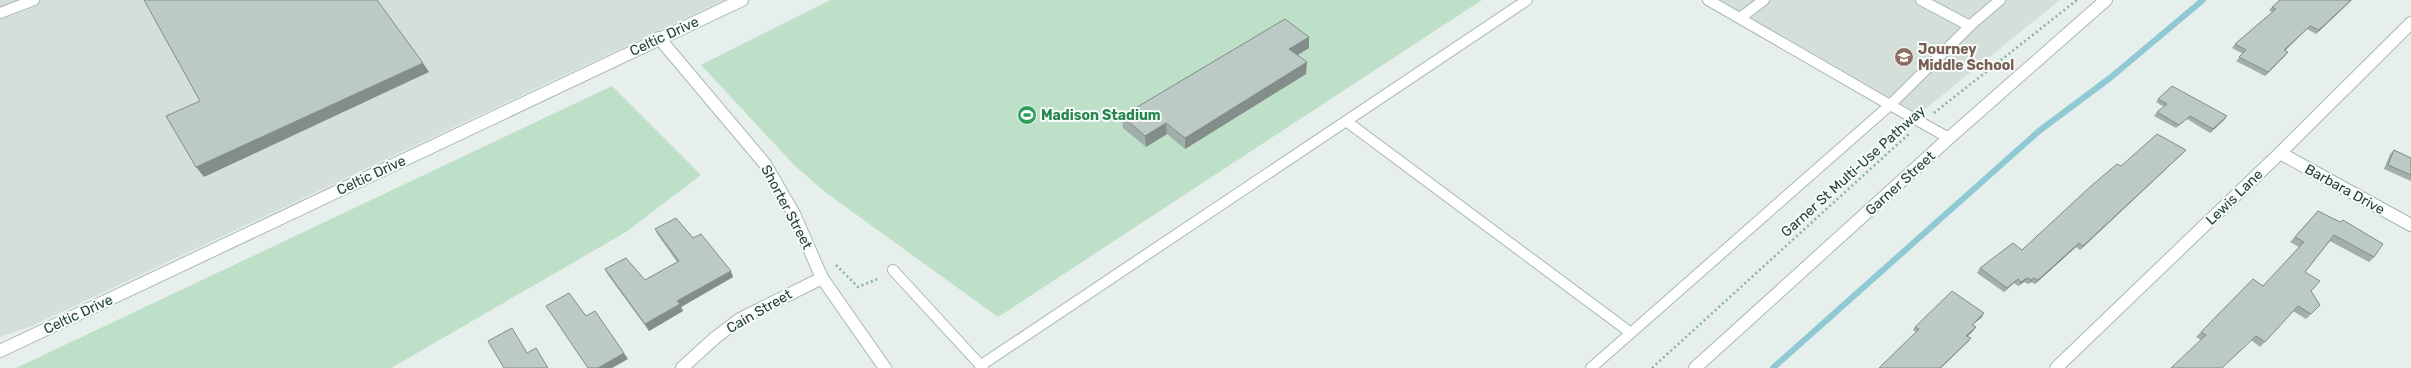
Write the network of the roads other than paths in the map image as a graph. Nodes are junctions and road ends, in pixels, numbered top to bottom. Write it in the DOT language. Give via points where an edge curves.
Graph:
graph roads {
  1 [pos="34,0"];
  2 [pos="742,0"];
  3 [pos="1527,0"];
  4 [pos="1708,0"];
  5 [pos="1764,0"];
  6 [pos="1920,0"];
  7 [pos="2000,0"];
  8 [pos="2106,0"];
  9 [pos="0,13"];
  10 [pos="1740,18"];
  11 [pos="2411,23"];
  12 [pos="1970,26"];
  13 [pos="659,38"];
  14 [pos="1890,104"];
  15 [pos="1346,121"];
  16 [pos="1949,138"];
  17 [pos="2280,153"];
  18 [pos="2411,225"];
  19 [pos="893,270"];
  20 [pos="822,278"];
  21 [pos="1631,333"];
  22 [pos="0,351"];
  23 [pos="982,367"];
  24 [pos="682,368"];
  25 [pos="885,368"];
  26 [pos="1591,368"];
  27 [pos="1695,368"];
  28 [pos="2056,368"];
  1 -- 9 [label="lane"];
  2 -- 13 [label="street, Celtic Drive"];
  3 -- 15 [label="lane"];
  4 -- 10 [label="lane"];
  5 -- 10 [label="lane"];
  6 -- 12 [label="lane"];
  7 -- 12 [label="lane"];
  8 -- 16 [label="street, Garner Street"];
  10 -- 14 [label="lane"];
  11 -- 17 [label="street, Lewis Lane"];
  12 -- 14 [label="lane"];
  13 -- 20 [label="street, Shorter Street" via="766,164 794,214"];
  13 -- 22 [label="street, Celtic Drive"];
  14 -- 16 [label="lane"];
  14 -- 21 [label="lane"];
  15 -- 21 [label="lane"];
  15 -- 23 [label="lane"];
  16 -- 27 [label="street, Garner Street"];
  17 -- 18 [label="street, Barbara Drive"];
  17 -- 28 [label="street, Lewis Lane"];
  19 -- 23 [label="lane"];
  20 -- 24 [label="street, Cain Street" via="740,319"];
  20 -- 25 [label="street, Shorter Street"];
  21 -- 26 [label="lane"];
}
